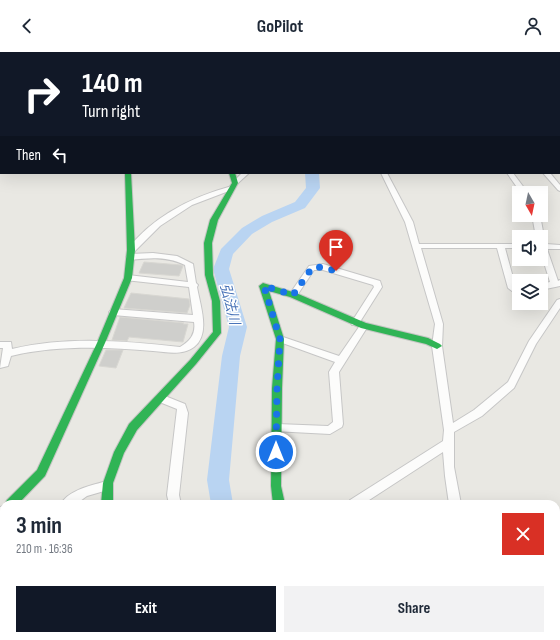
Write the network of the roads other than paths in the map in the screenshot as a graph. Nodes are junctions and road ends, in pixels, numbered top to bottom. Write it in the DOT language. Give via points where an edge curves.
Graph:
graph roads {
  1 [pos="128,174"];
  2 [pos="232,174"];
  3 [pos="245,174"];
  4 [pos="385,174"];
  5 [pos="511,174"];
  6 [pos="547,174"];
  7 [pos="233,186"];
  8 [pos="520,186"];
  9 [pos="560,189"];
  10 [pos="548,245"];
  11 [pos="417,246"];
  12 [pos="500,246"];
  13 [pos="512,246"];
  14 [pos="560,246"];
  15 [pos="131,254"];
  16 [pos="548,262"];
  17 [pos="128,278"];
  18 [pos="557,284"];
  19 [pos="194,285"];
  20 [pos="512,288"];
  21 [pos="293,295"];
  22 [pos="560,302"];
  23 [pos="113,312"];
  24 [pos="199,319"];
  25 [pos="360,324"];
  26 [pos="280,339"];
  27 [pos="101,343"];
  28 [pos="0,345"];
  29 [pos="437,346"];
  30 [pos="8,353"];
  31 [pos="342,361"];
  32 [pos="0,364"];
  33 [pos="160,398"];
  34 [pos="277,428"];
  35 [pos="449,430"];
  36 [pos="448,443"];
  37 [pos="107,486"];
  38 [pos="15,500"];
  39 [pos="73,500"];
  40 [pos="106,500"];
  41 [pos="174,500"];
  42 [pos="278,500"];
  43 [pos="360,500"];
  44 [pos="454,500"];
  1 -- 15 [label="street"];
  2 -- 7 [label="street"];
  3 -- 7 [label="street"];
  4 -- 11 [label="street" via="409,222"];
  5 -- 8 [label="street"];
  6 -- 9 [label="street"];
  7 -- 15 [label="street" via="189,203 157,224"];
  7 -- 33 [label="street" via="214,220 208,243 209,275 216,301 217,333"];
  10 -- 14 [label="street"];
  11 -- 12 [label="street"];
  11 -- 29 [label="street" via="439,324"];
  12 -- 13 [label="street"];
  12 -- 20 [label="street"];
  15 -- 17 [label="street"];
  15 -- 19 [label="street" via="178,258 189,264"];
  16 -- 18 [label="street"];
  17 -- 19 [label="street"];
  17 -- 23 [label="street"];
  19 -- 24 [label="street"];
  21 -- 25 [label="street"];
  21 -- 25 [label="street" via="312,268 323,267 377,283 378,287"];
  21 -- 26 [label="street" via="264,286"];
  22 -- 35 [label="street" via="532,343 511,385 478,413"];
  23 -- 24 [label="street"];
  23 -- 27 [label="street"];
  24 -- 27 [label="street" via="200,330 192,344 181,350"];
  25 -- 29 [label="street" via="428,341"];
  25 -- 31 [label="street"];
  26 -- 31 [label="street"];
  26 -- 34 [label="street"];
  27 -- 30 [label="street" via="46,346"];
  27 -- 38 [label="street" via="41,473"];
  28 -- 30 [label="street" via="8,344"];
  29 -- 35 [label="street"];
  30 -- 32 [label="street" via="5,364"];
  31 -- 34 [label="street" via="334,372 338,424 330,430"];
  33 -- 37 [label="street" via="133,427 119,452"];
  33 -- 41 [label="street" via="182,407 183,413"];
  34 -- 42 [label="street" via="276,486"];
  35 -- 36 [label="street"];
  36 -- 43 [label="street"];
  36 -- 44 [label="street"];
  37 -- 39 [label="street" via="84,492"];
  37 -- 40 [label="street"];
}
